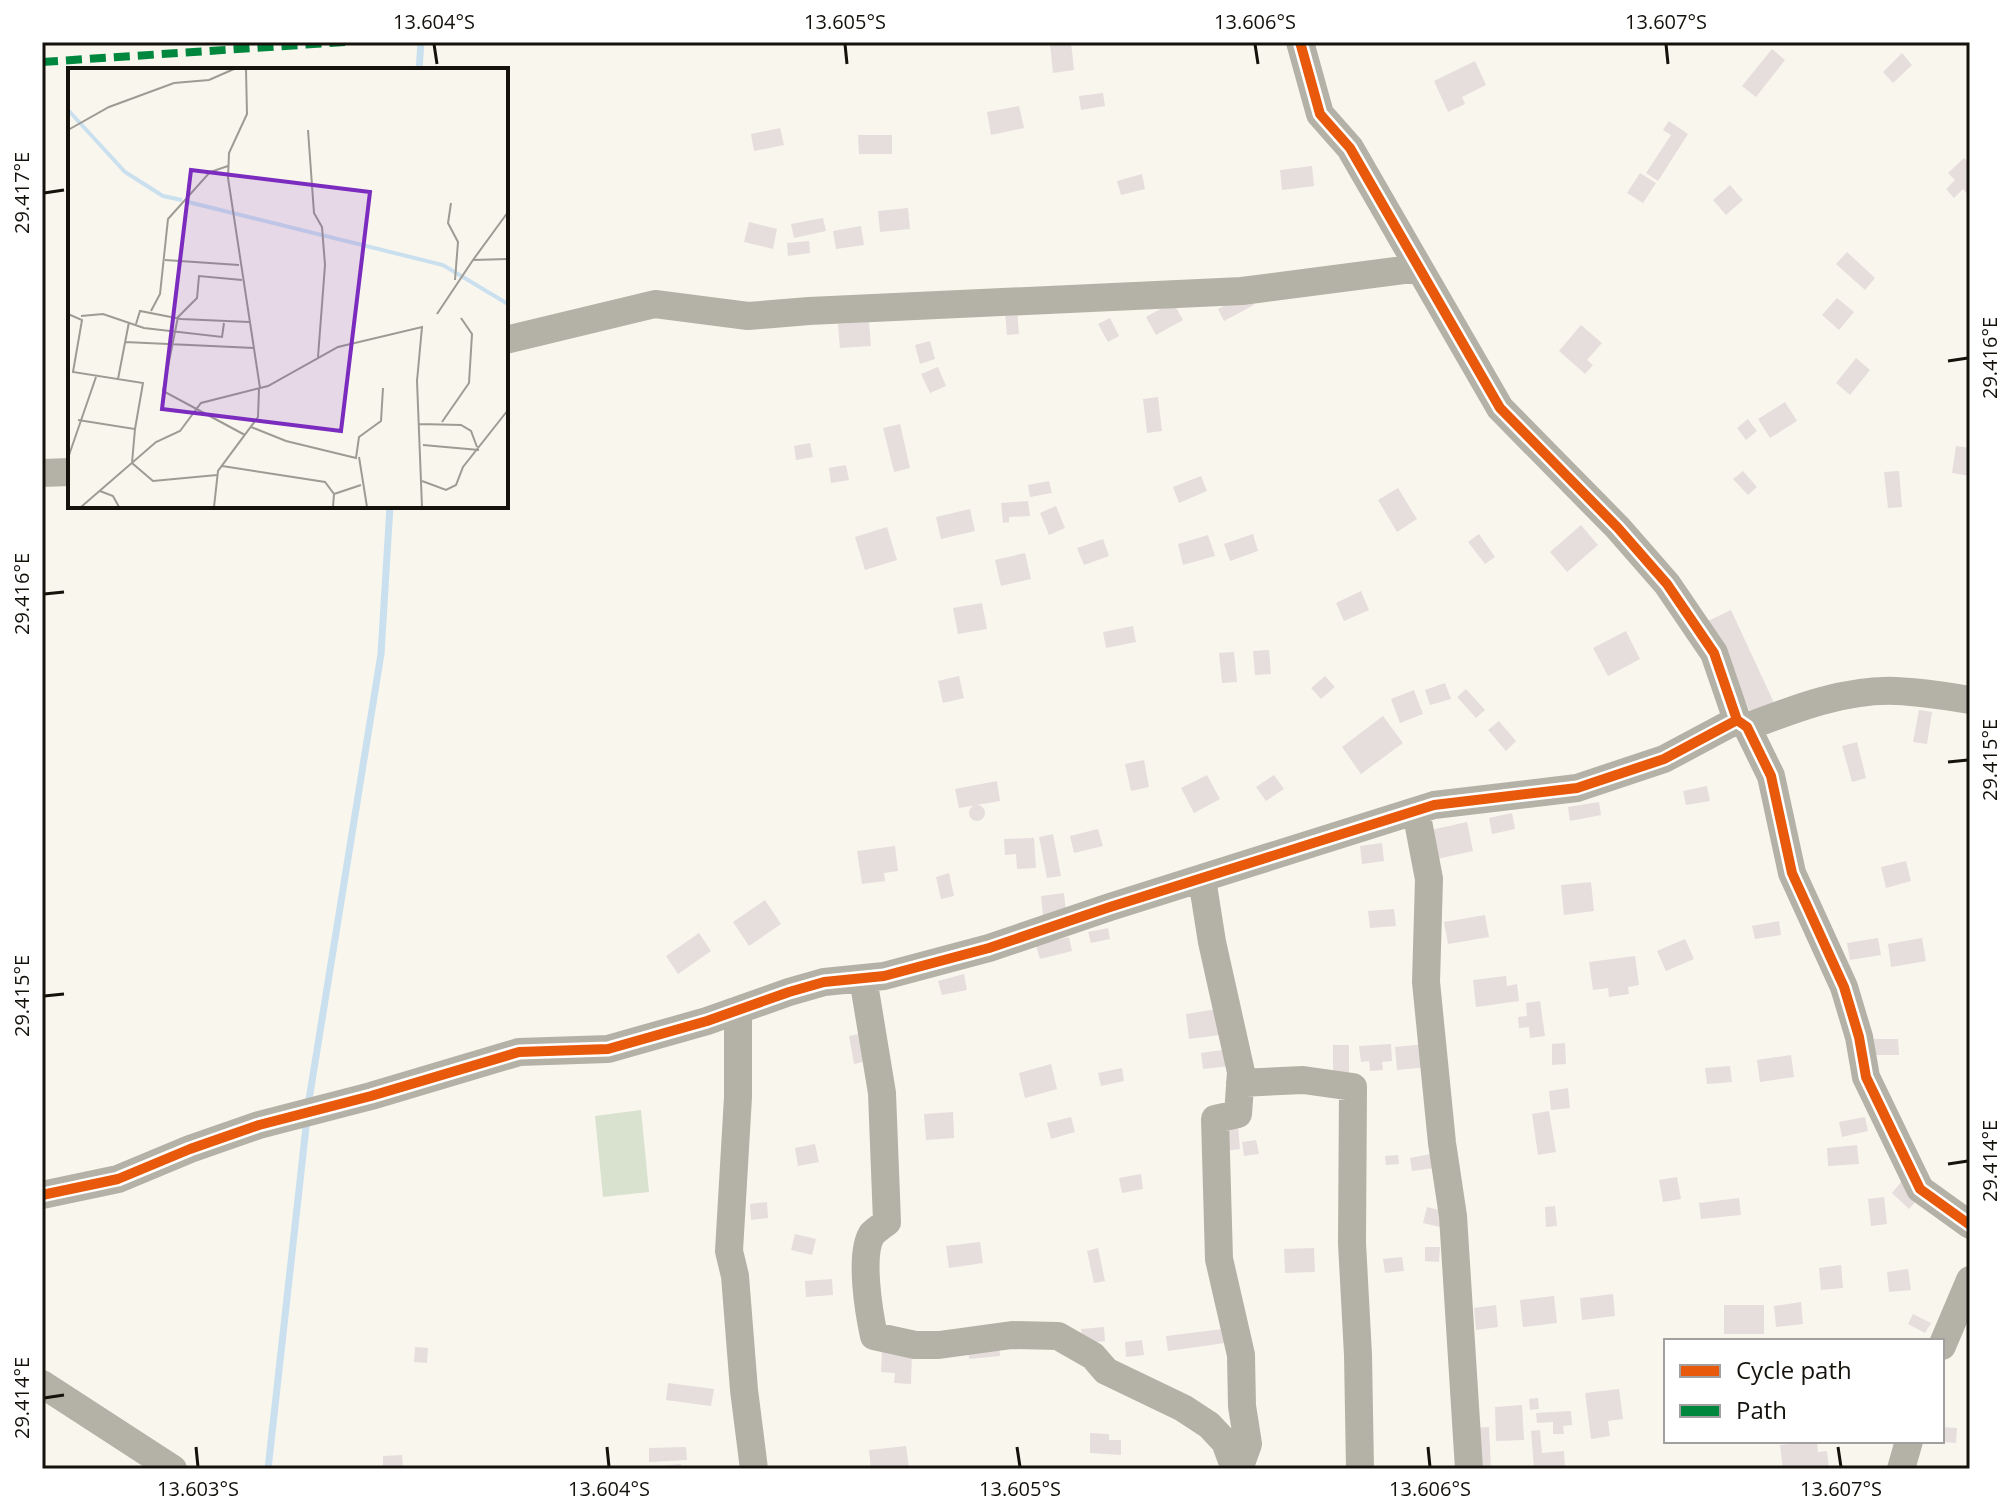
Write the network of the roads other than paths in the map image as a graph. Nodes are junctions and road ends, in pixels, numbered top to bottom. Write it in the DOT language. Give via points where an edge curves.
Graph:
graph roads {
  1 [pos="1300,42"];
  2 [pos="1419,268"];
  3 [pos="508,340"];
  4 [pos="68,472"];
  5 [pos="42,473"];
  6 [pos="1970,700"];
  7 [pos="1742,724"];
  8 [pos="1416,811"];
  9 [pos="1202,879"];
  10 [pos="863,978"];
  11 [pos="738,1010"];
  12 [pos="1240,1083"];
  13 [pos="42,1195"];
  14 [pos="1970,1225"];
  15 [pos="1970,1280"];
  16 [pos="1944,1341"];
  17 [pos="42,1384"];
  18 [pos="1908,1443"];
  19 [pos="173,1469"];
  20 [pos="754,1469"];
  21 [pos="1237,1469"];
  22 [pos="1360,1469"];
  23 [pos="1469,1469"];
  24 [pos="1901,1469"];
  1 -- 2 [label="street" via="1320,114 1350,148"];
  2 -- 3 [label="street" via="1242,291 748,316 655,304"];
  2 -- 7 [label="street" via="1500,408 1667,584 1714,653"];
  4 -- 5 [label="street"];
  6 -- 7 [label="street" via="1895,691 1851,695"];
  7 -- 8 [label="street" via="1664,759 1577,788"];
  7 -- 14 [label="street" via="1771,776 1792,873 1844,987 1866,1077 1920,1189"];
  8 -- 9 [label="street"];
  8 -- 23 [label="street" via="1429,879 1426,982 1453,1216"];
  9 -- 10 [label="street" via="989,948"];
  9 -- 12 [label="street"];
  10 -- 11 [label="street" via="824,982"];
  10 -- 21 [label="street" via="882,1093 886,1156 887,1222 871,1235 867,1258 866,1299 874,1336 939,1345 1012,1335 1058,1336 1093,1356 1106,1371 1209,1425 1225,1442"];
  11 -- 13 [label="street" via="608,1049 519,1052 259,1125 118,1179"];
  11 -- 20 [label="street" via="729,1251"];
  12 -- 21 [label="street" via="1238,1114 1215,1119 1219,1259 1241,1355 1248,1444"];
  12 -- 22 [label="street" via="1303,1080 1353,1087"];
  15 -- 16 [label="street"];
  17 -- 19 [label="street"];
  18 -- 24 [label="street"];
}
